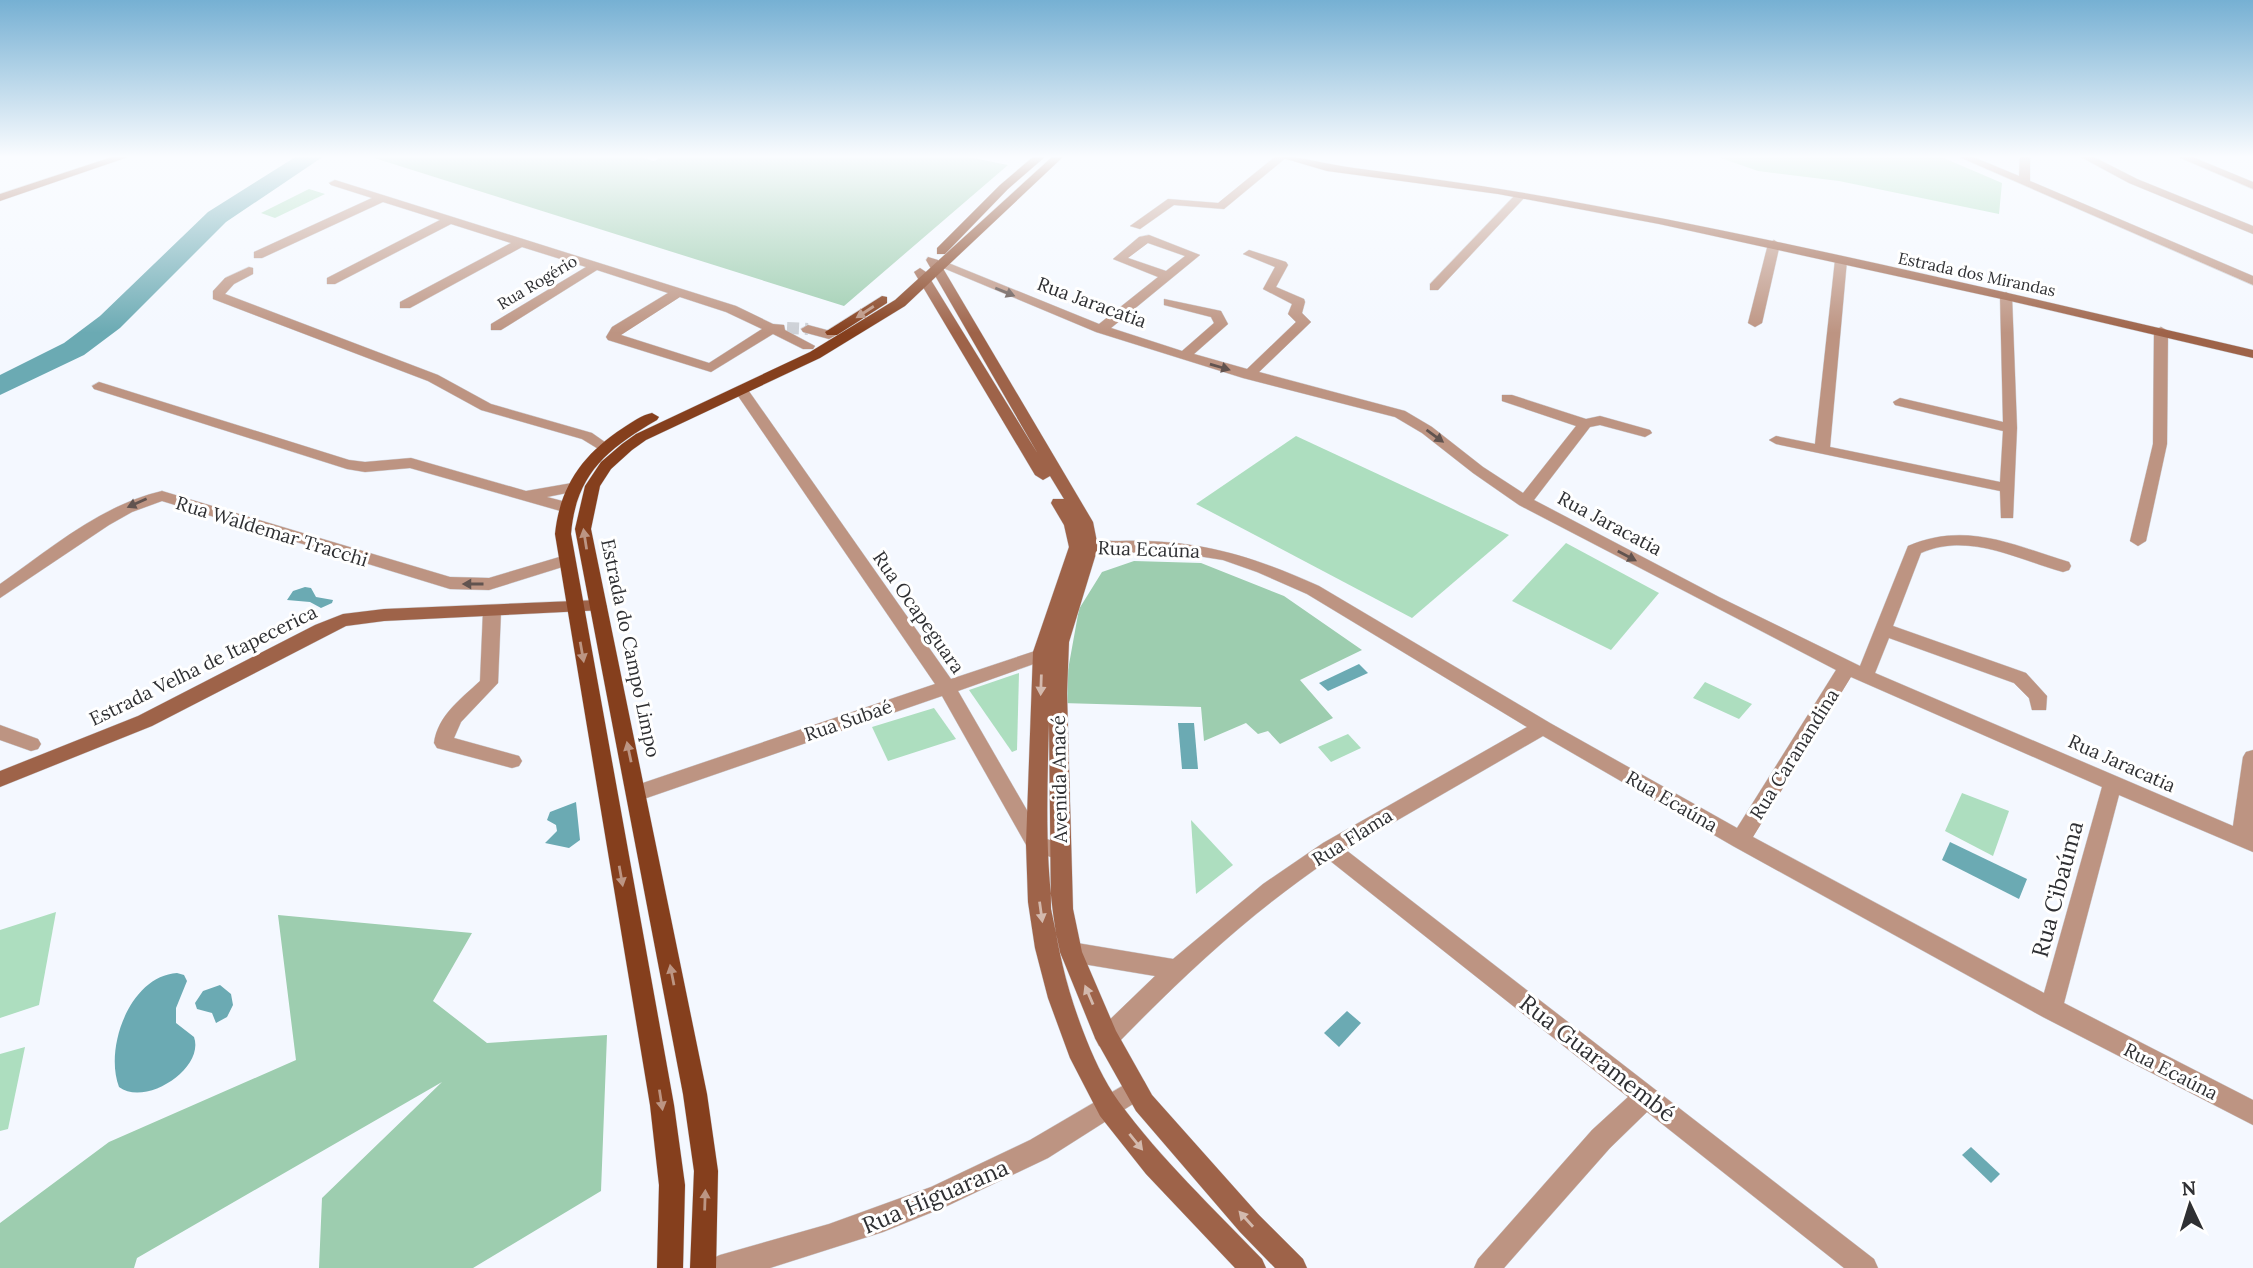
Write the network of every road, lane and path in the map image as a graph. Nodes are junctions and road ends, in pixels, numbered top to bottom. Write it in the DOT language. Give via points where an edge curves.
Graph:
graph roads {
  1 [pos="345,215"];
  2 [pos="434,215"];
  3 [pos="979,215"];
  4 [pos="993,215"];
  5 [pos="1152,215"];
  6 [pos="1502,215"];
  7 [pos="1638,215"];
  8 [pos="2099,215"];
  9 [pos="2217,215"];
  10 [pos="449,220"];
  11 [pos="1136,226"];
  12 [pos="2253,230"];
  13 [pos="520,243"];
  14 [pos="1774,244"];
  15 [pos="1249,254"];
  16 [pos="258,256"];
  17 [pos="1841,260"];
  18 [pos="596,266"];
  19 [pos="931,270"];
  20 [pos="248,271"];
  21 [pos="1167,276"];
  22 [pos="331,281"];
  23 [pos="2253,281"];
  24 [pos="1434,287"];
  25 [pos="677,293"];
  26 [pos="2006,296"];
  27 [pos="1169,302"];
  28 [pos="405,305"];
  29 [pos="1755,323"];
  30 [pos="496,327"];
  31 [pos="780,328"];
  32 [pos="1101,329"];
  33 [pos="2161,331"];
  34 [pos="808,337"];
  35 [pos="2253,355"];
  36 [pos="1184,356"];
  37 [pos="1248,375"];
  38 [pos="99,386"];
  39 [pos="741,390"];
  40 [pos="1507,398"];
  41 [pos="1900,402"];
  42 [pos="1585,424"];
  43 [pos="2010,428"];
  44 [pos="1645,433"];
  45 [pos="622,435"];
  46 [pos="587,436"];
  47 [pos="1776,440"];
  48 [pos="605,447"];
  49 [pos="1822,450"];
  50 [pos="572,488"];
  51 [pos="2008,488"];
  52 [pos="522,496"];
  53 [pos="1525,501"];
  54 [pos="564,507"];
  55 [pos="2007,514"];
  56 [pos="2138,541"];
  57 [pos="1084,547"];
  58 [pos="566,560"];
  59 [pos="2063,566"];
  60 [pos="0,592"];
  61 [pos="598,606"];
  62 [pos="574,607"];
  63 [pos="492,611"];
  64 [pos="1883,629"];
  65 [pos="1051,651"];
  66 [pos="1857,671"];
  67 [pos="946,687"];
  68 [pos="2039,705"];
  69 [pos="1543,727"];
  70 [pos="0,732"];
  71 [pos="31,744"];
  72 [pos="2253,757"];
  73 [pos="512,761"];
  74 [pos="0,779"];
  75 [pos="2113,782"];
  76 [pos="638,793"];
  77 [pos="1740,840"];
  78 [pos="2247,842"];
  79 [pos="1037,844"];
  80 [pos="1330,849"];
  81 [pos="1060,851"];
  82 [pos="1070,951"];
  83 [pos="1174,969"];
  84 [pos="2051,1010"];
  85 [pos="1107,1038"];
  86 [pos="1136,1089"];
  87 [pos="1647,1096"];
  88 [pos="1109,1108"];
  89 [pos="2253,1113"];
  90 [pos="670,1268"];
  91 [pos="703,1268"];
  92 [pos="720,1268"];
  93 [pos="1252,1268"];
  94 [pos="1294,1268"];
  95 [pos="1487,1268"];
  96 [pos="1865,1268"];
  1 -- 16 [label="street"];
  2 -- 10 [label="street"];
  3 -- 19 [label="main road, Estrada do Campo Limpo"];
  4 -- 19 [label="main road, Estrada do Campo Limpo"];
  5 -- 11 [label="street"];
  6 -- 24 [label="street"];
  7 -- 14 [label="street, Estrada dos Mirandas"];
  8 -- 23 [label="street"];
  9 -- 12 [label="street"];
  10 -- 13 [label="street"];
  10 -- 22 [label="street"];
  13 -- 18 [label="street"];
  13 -- 28 [label="street"];
  14 -- 17 [label="street, Estrada dos Mirandas"];
  14 -- 29 [label="street"];
  15 -- 37 [label="street" via="1282,265 1269,289 1299,302 1295,314 1304,322"];
  17 -- 26 [label="street, Estrada dos Mirandas"];
  17 -- 49 [label="street"];
  18 -- 25 [label="street"];
  18 -- 30 [label="street, Rua Rogério"];
  19 -- 32 [label="street, Rua Jaracatia, one-way"];
  19 -- 34 [label="main road, Estrada do Campo Limpo, one-way" via="829,335"];
  19 -- 39 [label="main road, Estrada do Campo Limpo" via="862,328"];
  19 -- 57 [label="street" via="1066,503"];
  20 -- 46 [label="street" via="219,289 218,296 433,378 486,407"];
  21 -- 21 [label="street" via="1194,254 1146,239 1119,259"];
  21 -- 32 [label="street"];
  25 -- 31 [label="street"];
  25 -- 31 [label="street" via="617,330 613,337 715,367"];
  26 -- 33 [label="street, Estrada dos Mirandas"];
  26 -- 43 [label="street"];
  27 -- 36 [label="street" via="1220,319 1221,324"];
  31 -- 34 [label="street"];
  32 -- 36 [label="street, Rua Jaracatia"];
  33 -- 35 [label="street, Estrada dos Mirandas"];
  33 -- 56 [label="street" via="2160,444"];
  34 -- 45 [label="main road, Estrada do Campo Limpo"];
  36 -- 37 [label="street, Rua Jaracatia, one-way"];
  37 -- 53 [label="street, Rua Jaracatia, one-way" via="1400,414"];
  38 -- 52 [label="street" via="347,464 411,463"];
  61 -- 39 [label="main road, Estrada do Campo Limpo, one-way" via="583,529 591,484 641,437"];
  39 -- 67 [label="street, Rua Ocapeguara"];
  40 -- 42 [label="street"];
  41 -- 43 [label="street"];
  42 -- 44 [label="street" via="1600,420"];
  42 -- 53 [label="street"];
  43 -- 51 [label="street"];
  45 -- 46 [label="street"];
  45 -- 48 [label="main road, Estrada do Campo Limpo"];
  46 -- 48 [label="street"];
  47 -- 49 [label="street"];
  48 -- 50 [label="main road, Estrada do Campo Limpo"];
  49 -- 51 [label="street"];
  50 -- 52 [label="street"];
  50 -- 54 [label="main road, Estrada do Campo Limpo"];
  51 -- 55 [label="street"];
  52 -- 54 [label="street"];
  53 -- 66 [label="street, Rua Jaracatia, one-way"];
  54 -- 58 [label="main road, Estrada do Campo Limpo"];
  57 -- 65 [label="street, Avenida Anacé"];
  57 -- 69 [label="street, Rua Ecaúna" via="1176,547 1213,552 1272,571 1313,590"];
  58 -- 60 [label="street, Rua Waldemar Tracchi, one-way" via="489,584 450,583 162,496 121,510"];
  58 -- 62 [label="main road, Estrada do Campo Limpo"];
  59 -- 64 [label="street, Rua Caranandina" via="1964,538 1924,544 1914,550"];
  61 -- 62 [label="street, Estrada Velha de Itapecerica"];
  76 -- 61 [label="main road, Estrada do Campo Limpo, one-way"];
  62 -- 63 [label="street, Estrada Velha de Itapecerica"];
  62 -- 90 [label="main road, Estrada do Campo Limpo, one-way" via="662,1105 672,1185"];
  63 -- 73 [label="street" via="489,683 462,709 444,735 444,743"];
  63 -- 74 [label="street, Estrada Velha de Itapecerica" via="343,620 145,721"];
  64 -- 66 [label="street, Rua Caranandina"];
  64 -- 68 [label="street" via="2020,678 2038,696"];
  65 -- 67 [label="street, Rua Subaé"];
  65 -- 79 [label="street, Avenida Anacé, one-way"];
  65 -- 81 [label="street, Avenida Anacé"];
  66 -- 75 [label="street, Rua Jaracatia"];
  66 -- 77 [label="street, Rua Caranandina"];
  67 -- 76 [label="street, Rua Subaé"];
  67 -- 79 [label="street, Rua Ocapeguara"];
  69 -- 77 [label="street, Rua Ecaúna"];
  69 -- 80 [label="street, Rua Flama"];
  70 -- 71 [label="street"];
  72 -- 78 [label="street"];
  75 -- 78 [label="street, Rua Jaracatia"];
  75 -- 84 [label="street, Rua Cibaúma"];
  91 -- 76 [label="main road, Estrada do Campo Limpo, one-way" via="706,1171"];
  77 -- 84 [label="street, Rua Ecaúna"];
  79 -- 81 [label="street"];
  79 -- 88 [label="street, Avenida Anacé, one-way" via="1044,936 1059,998 1082,1058"];
  80 -- 83 [label="street, Rua Flama"];
  80 -- 87 [label="street, Rua Guaramembé"];
  81 -- 82 [label="street, Avenida Anacé" via="1062,909"];
  82 -- 83 [label="street"];
  85 -- 82 [label="street, Avenida Anacé, one-way"];
  83 -- 85 [label="street, Rua Flama"];
  84 -- 89 [label="street, Rua Ecaúna"];
  85 -- 86 [label="street, Avenida Anacé"];
  86 -- 88 [label="street, Rua Higuarana"];
  94 -- 86 [label="street, Avenida Anacé, one-way" via="1249,1223"];
  87 -- 95 [label="street" via="1601,1139"];
  87 -- 96 [label="street, Rua Guaramembé"];
  88 -- 92 [label="street, Rua Higuarana" via="1063,1139 989,1176 835,1237"];
  88 -- 93 [label="street, Avenida Anacé, one-way" via="1155,1165"];
}
